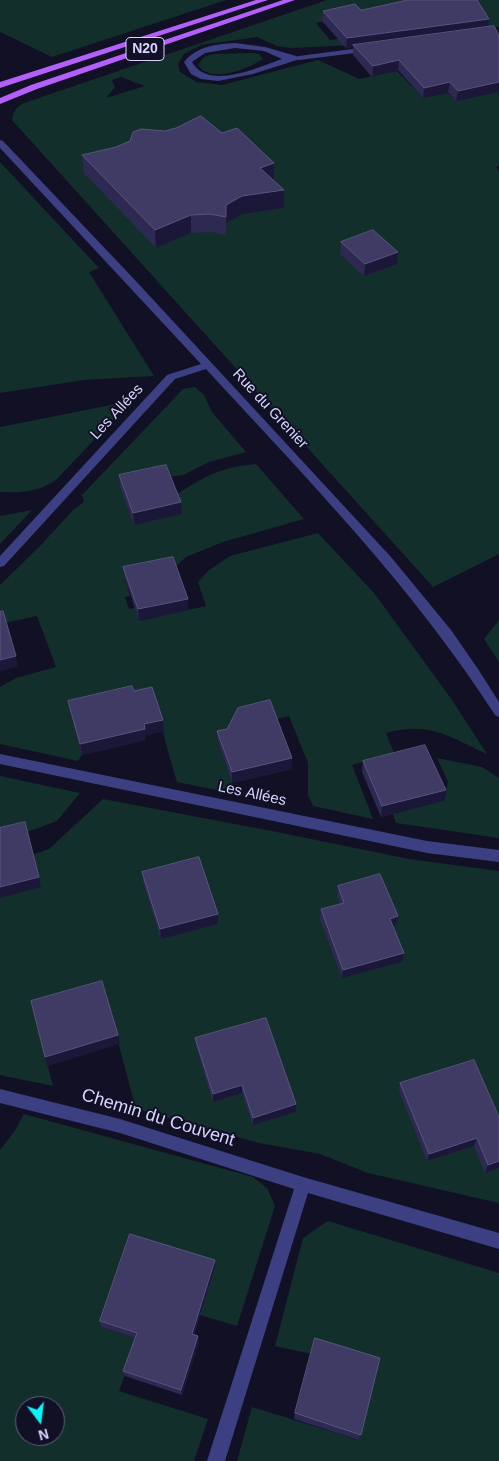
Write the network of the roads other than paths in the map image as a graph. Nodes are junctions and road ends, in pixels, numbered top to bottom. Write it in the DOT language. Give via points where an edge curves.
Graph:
graph roads {
  1 [pos="264,0"];
  2 [pos="291,0"];
  3 [pos="375,48"];
  4 [pos="289,59"];
  5 [pos="0,85"];
  6 [pos="0,101"];
  7 [pos="0,143"];
  8 [pos="208,365"];
  9 [pos="0,563"];
  10 [pos="499,712"];
  11 [pos="0,758"];
  12 [pos="499,856"];
  13 [pos="0,1096"];
  14 [pos="303,1184"];
  15 [pos="499,1241"];
  16 [pos="216,1461"];
  1 -- 5 [label="main road, N20"];
  2 -- 6 [label="main road, N20"];
  3 -- 4 [label="street"];
  4 -- 4 [label="street" via="213,80 194,73 188,62 201,51 235,46 265,49"];
  7 -- 8 [label="street, Rue du Grenier"];
  8 -- 9 [label="street, Les Allées" via="171,377"];
  8 -- 10 [label="street, Rue du Grenier" via="362,530 427,607 473,668"];
  11 -- 12 [label="street, Les Allées" via="427,848"];
  13 -- 14 [label="street, Chemin du Couvent" via="120,1126"];
  14 -- 15 [label="street, Chemin du Couvent"];
  14 -- 16 [label="street"];
}
